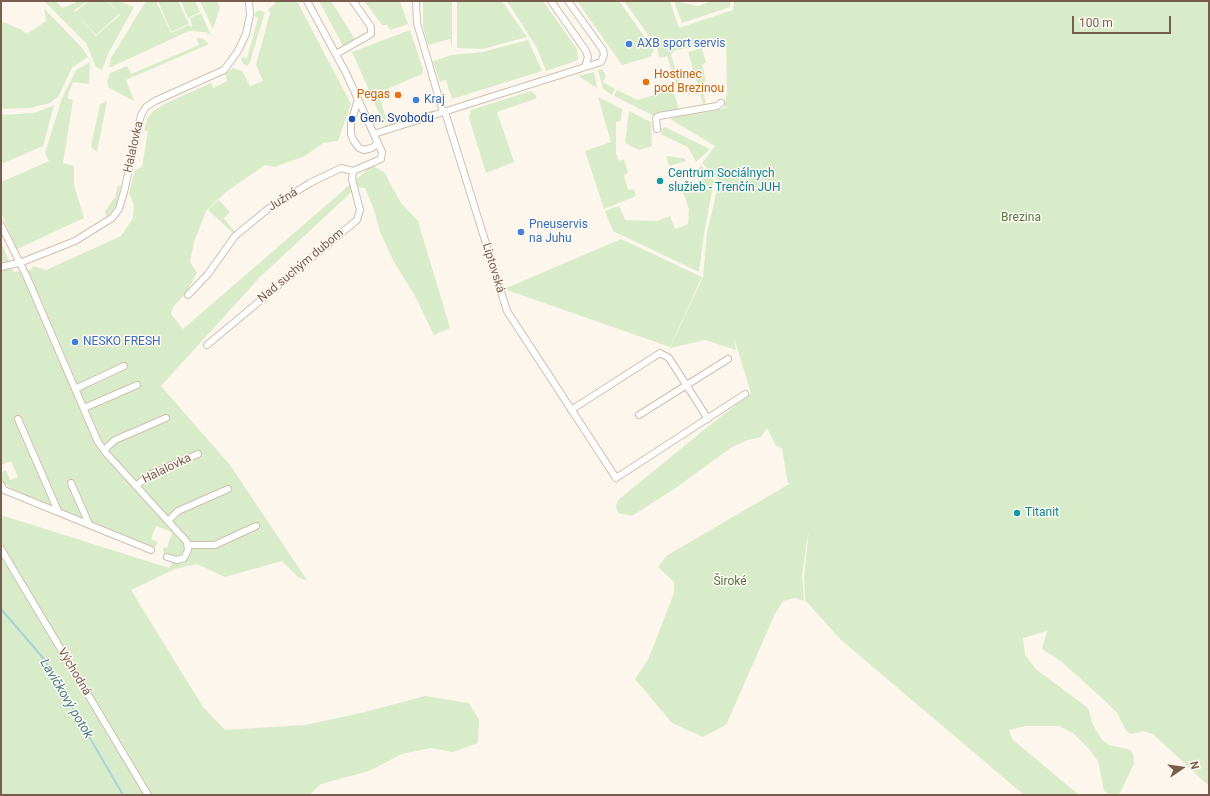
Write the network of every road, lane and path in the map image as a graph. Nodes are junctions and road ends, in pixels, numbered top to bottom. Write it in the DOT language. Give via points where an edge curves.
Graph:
graph roads {
  1 [pos="249,1"];
  2 [pos="307,1"];
  3 [pos="353,1"];
  4 [pos="416,1"];
  5 [pos="551,1"];
  6 [pos="568,1"];
  7 [pos="336,54"];
  8 [pos="585,67"];
  9 [pos="358,99"];
  10 [pos="721,103"];
  11 [pos="444,112"];
  12 [pos="657,129"];
  13 [pos="374,134"];
  14 [pos="378,143"];
  15 [pos="353,171"];
  16 [pos="1,225"];
  17 [pos="18,263"];
  18 [pos="1,267"];
  19 [pos="188,295"];
  20 [pos="207,345"];
  21 [pos="728,359"];
  22 [pos="124,366"];
  23 [pos="137,385"];
  24 [pos="686,385"];
  25 [pos="76,389"];
  26 [pos="745,394"];
  27 [pos="84,408"];
  28 [pos="571,410"];
  29 [pos="639,415"];
  30 [pos="166,418"];
  31 [pos="18,419"];
  32 [pos="708,419"];
  33 [pos="104,450"];
  34 [pos="198,454"];
  35 [pos="71,483"];
  36 [pos="1,486"];
  37 [pos="136,486"];
  38 [pos="228,489"];
  39 [pos="58,511"];
  40 [pos="168,521"];
  41 [pos="89,524"];
  42 [pos="256,526"];
  43 [pos="188,545"];
  44 [pos="1,549"];
  45 [pos="151,550"];
  46 [pos="168,557"];
  47 [pos="148,795"];
  1 -- 17 [label="street, Halalovka" via="250,15 246,34 238,51 224,70 146,107 141,115 119,209 112,218 75,241"];
  2 -- 7 [label="street"];
  3 -- 7 [label="street" via="372,27 371,34"];
  4 -- 11 [label="street, Liptovská" via="417,23"];
  5 -- 8 [label="street" via="586,51 588,57"];
  6 -- 8 [label="street" via="603,50 603,59"];
  7 -- 9 [label="street"];
  8 -- 11 [label="street"];
  9 -- 13 [label="street"];
  9 -- 14 [label="street" via="351,123 353,140 364,150"];
  10 -- 12 [label="street" via="717,106 659,116 656,118"];
  11 -- 13 [label="street"];
  11 -- 28 [label="street, Liptovská" via="507,311"];
  13 -- 14 [label="street, Južná"];
  14 -- 15 [label="street, Južná" via="382,159"];
  15 -- 19 [label="street, Južná" via="341,168 268,208 235,236 208,274"];
  15 -- 20 [label="street, Nad suchým dubom" via="352,179 360,210 356,220"];
  16 -- 17 [label="street, Halalovka"];
  17 -- 18 [label="street, Halalovka"];
  17 -- 25 [label="street, Halalovka"];
  21 -- 24 [label="street"];
  22 -- 25 [label="street"];
  23 -- 27 [label="street"];
  24 -- 28 [label="street" via="669,358 660,353"];
  24 -- 29 [label="street"];
  24 -- 32 [label="street"];
  25 -- 27 [label="street, Halalovka"];
  26 -- 32 [label="street, Liptovská"];
  27 -- 33 [label="street, Halalovka"];
  28 -- 32 [label="street, Liptovská" via="616,478"];
  30 -- 33 [label="street" via="115,440"];
  31 -- 39 [label="street"];
  33 -- 37 [label="street, Halalovka"];
  34 -- 37 [label="street, Halalovka" via="149,475"];
  35 -- 41 [label="street"];
  36 -- 39 [label="street" via="4,490"];
  37 -- 40 [label="street, Halalovka"];
  38 -- 40 [label="street" via="179,511"];
  39 -- 41 [label="street"];
  40 -- 43 [label="street, Halalovka"];
  41 -- 45 [label="street"];
  42 -- 43 [label="street" via="215,545"];
  43 -- 46 [label="street" via="184,558 177,560"];
  44 -- 47 [label="street, Východná"];
}
